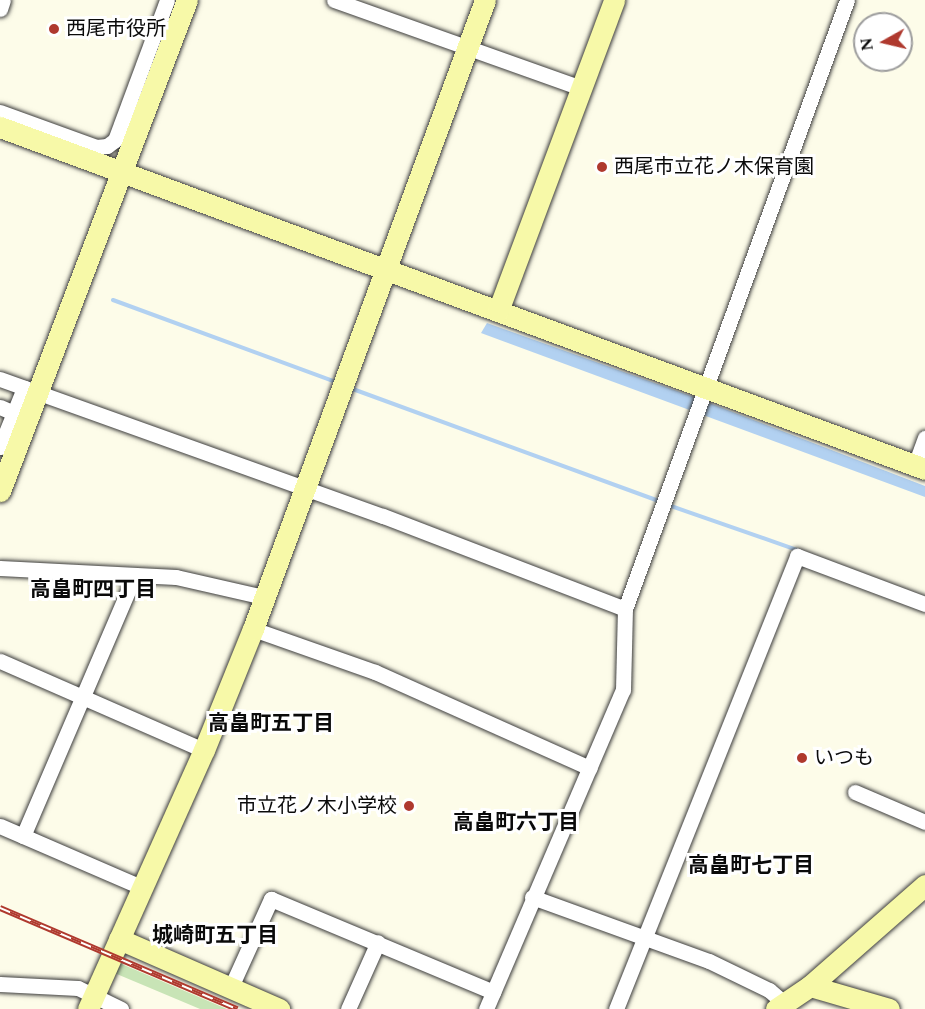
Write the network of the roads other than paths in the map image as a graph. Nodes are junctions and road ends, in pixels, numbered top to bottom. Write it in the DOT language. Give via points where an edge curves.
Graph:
graph roads {
  1 [pos="3,0"];
  2 [pos="166,0"];
  3 [pos="187,0"];
  4 [pos="334,0"];
  5 [pos="484,0"];
  6 [pos="614,0"];
  7 [pos="847,0"];
  8 [pos="0,9"];
  9 [pos="467,48"];
  10 [pos="581,88"];
  11 [pos="0,112"];
  12 [pos="0,127"];
  13 [pos="122,172"];
  14 [pos="387,270"];
  15 [pos="498,310"];
  16 [pos="0,379"];
  17 [pos="706,388"];
  18 [pos="31,392"];
  19 [pos="7,410"];
  20 [pos="925,438"];
  21 [pos="0,447"];
  22 [pos="920,467"];
  23 [pos="305,489"];
  24 [pos="0,491"];
  25 [pos="0,568"];
  26 [pos="135,575"];
  27 [pos="264,597"];
  28 [pos="925,604"];
  29 [pos="625,609"];
  30 [pos="253,629"];
  31 [pos="0,661"];
  32 [pos="82,695"];
  33 [pos="204,750"];
  34 [pos="590,768"];
  35 [pos="855,792"];
  36 [pos="925,822"];
  37 [pos="0,826"];
  38 [pos="23,836"];
  39 [pos="925,885"];
  40 [pos="141,887"];
  41 [pos="532,897"];
  42 [pos="646,935"];
  43 [pos="119,939"];
  44 [pos="378,942"];
  45 [pos="0,984"];
  46 [pos="810,986"];
  47 [pos="231,987"];
  48 [pos="493,992"];
  49 [pos="91,1003"];
  50 [pos="782,1007"];
  51 [pos="121,1009"];
  52 [pos="279,1009"];
  53 [pos="348,1009"];
  54 [pos="486,1009"];
  55 [pos="616,1009"];
  56 [pos="889,1009"];
  1 -- 8 [label="street"];
  2 -- 11 [label="street" via="115,140 107,146 96,147"];
  3 -- 13 [label="street"];
  4 -- 9 [label="street"];
  5 -- 9 [label="street"];
  6 -- 10 [label="street"];
  7 -- 17 [label="street"];
  9 -- 10 [label="street"];
  9 -- 14 [label="street"];
  10 -- 15 [label="street"];
  12 -- 13 [label="street"];
  13 -- 14 [label="street"];
  13 -- 18 [label="street"];
  14 -- 15 [label="street"];
  14 -- 23 [label="street"];
  15 -- 17 [label="street"];
  16 -- 18 [label="street"];
  17 -- 22 [label="street"];
  17 -- 29 [label="street"];
  18 -- 19 [label="street"];
  18 -- 23 [label="street"];
  18 -- 24 [label="street"];
  19 -- 21 [label="street"];
  20 -- 22 [label="street"];
  23 -- 27 [label="street"];
  23 -- 29 [label="street"];
  25 -- 26 [label="street"];
  26 -- 27 [label="street" via="216,583"];
  26 -- 32 [label="street"];
  27 -- 30 [label="street"];
  28 -- 42 [label="street" via="797,556"];
  29 -- 34 [label="street" via="623,690"];
  30 -- 33 [label="street"];
  30 -- 34 [label="street" via="375,672"];
  31 -- 32 [label="street"];
  32 -- 33 [label="street"];
  32 -- 38 [label="street"];
  33 -- 40 [label="street"];
  34 -- 41 [label="street"];
  35 -- 36 [label="street"];
  37 -- 38 [label="street"];
  38 -- 40 [label="street"];
  39 -- 46 [label="street"];
  40 -- 43 [label="street"];
  41 -- 42 [label="street"];
  41 -- 48 [label="street"];
  42 -- 50 [label="street" via="769,990"];
  42 -- 55 [label="street"];
  43 -- 47 [label="street"];
  43 -- 49 [label="street"];
  44 -- 47 [label="street" via="272,899"];
  44 -- 48 [label="street"];
  44 -- 53 [label="street"];
  45 -- 49 [label="street" via="78,988"];
  46 -- 50 [label="street"];
  46 -- 56 [label="street"];
  47 -- 52 [label="street"];
  48 -- 54 [label="street"];
  49 -- 51 [label="street"];
}
